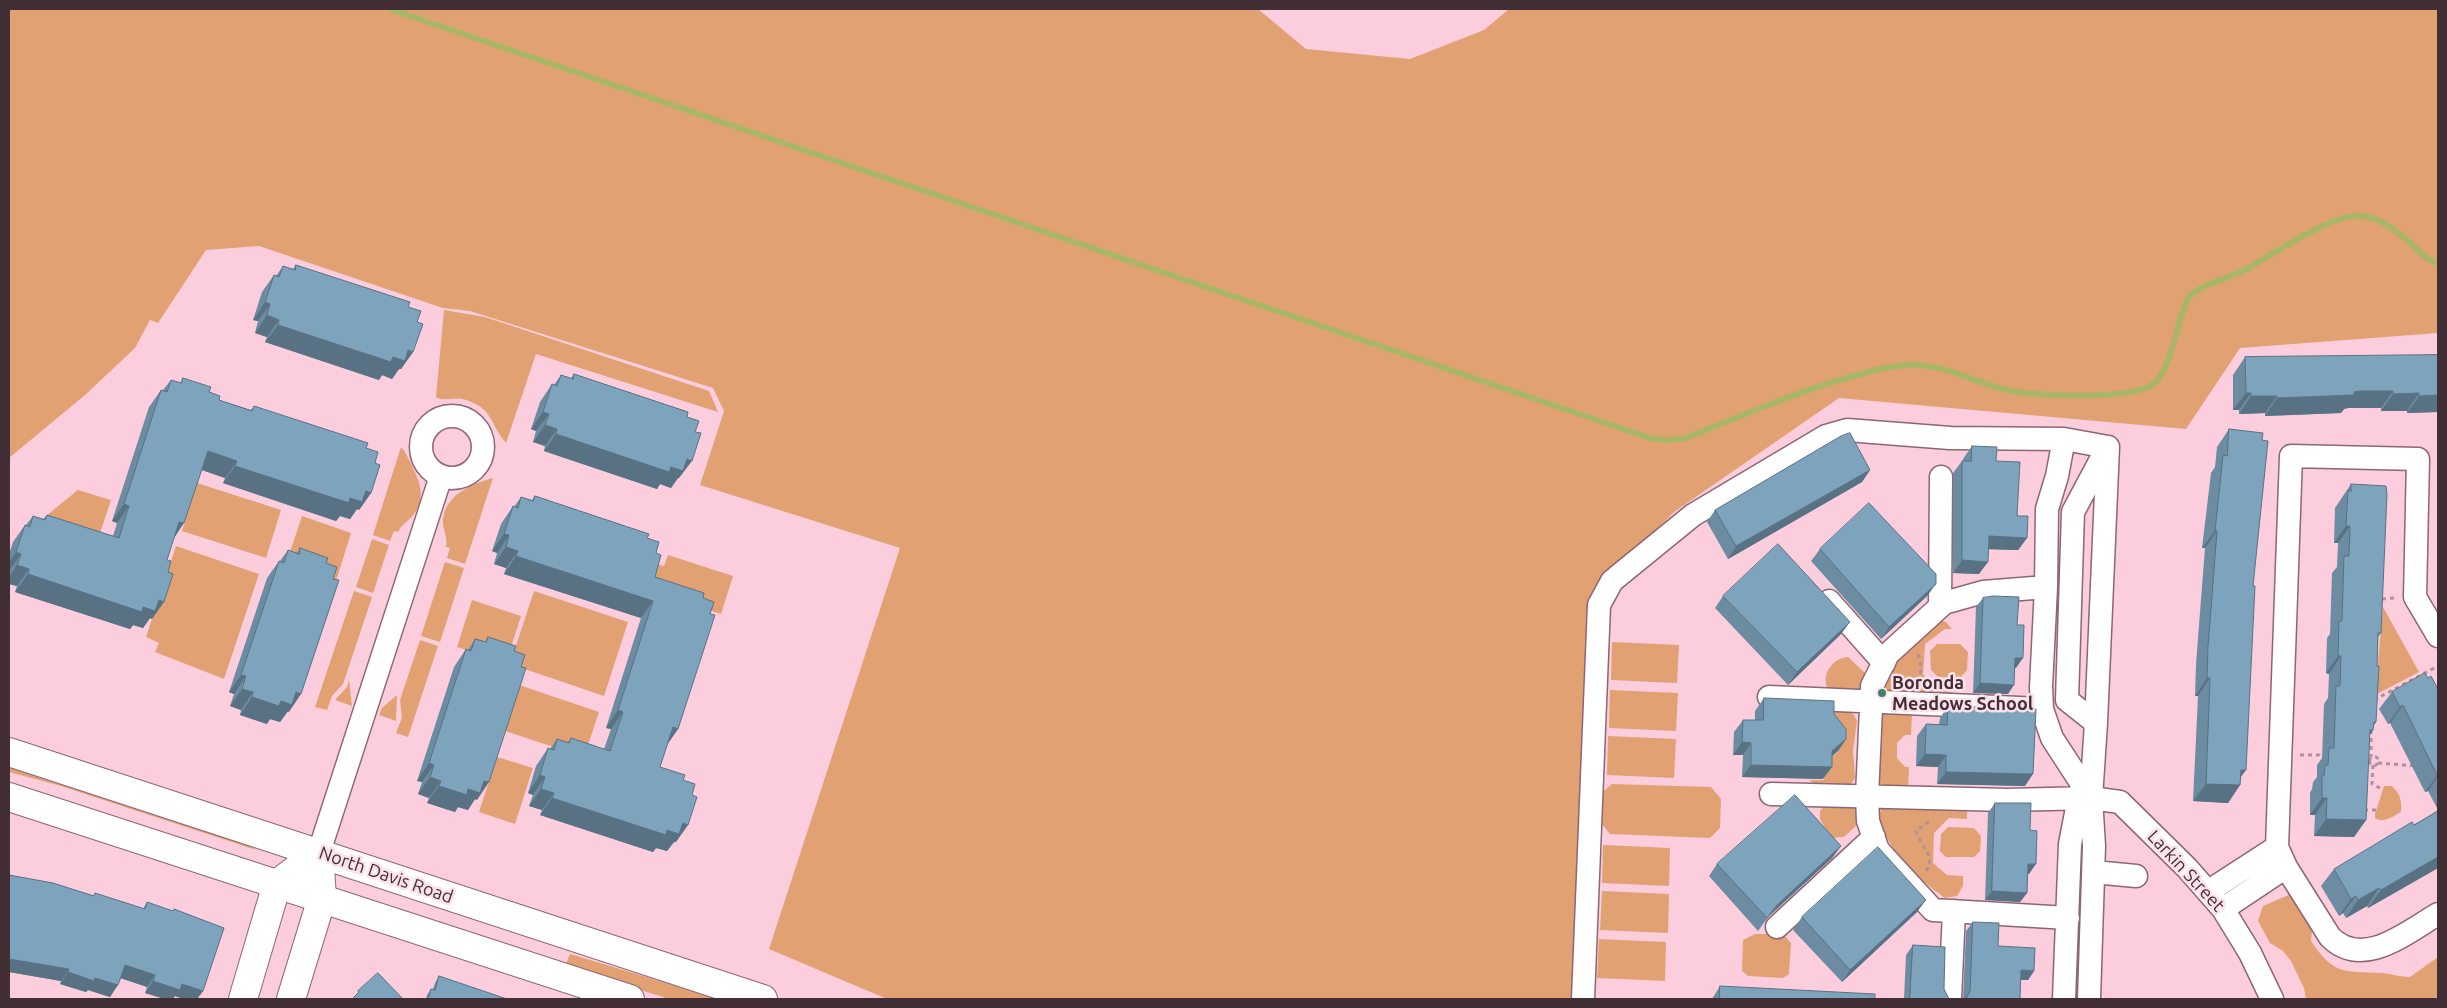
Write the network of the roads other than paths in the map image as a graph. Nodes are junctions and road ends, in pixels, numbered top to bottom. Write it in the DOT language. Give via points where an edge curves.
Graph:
graph roads {
  1 [pos="2064,439"];
  2 [pos="2108,447"];
  3 [pos="441,476"];
  4 [pos="1941,477"];
  5 [pos="1815,586"];
  6 [pos="2046,587"];
  7 [pos="1940,606"];
  8 [pos="2438,636"];
  9 [pos="1884,663"];
  10 [pos="1769,697"];
  11 [pos="1871,702"];
  12 [pos="2042,709"];
  13 [pos="2096,723"];
  14 [pos="9,752"];
  15 [pos="1771,794"];
  16 [pos="1867,796"];
  17 [pos="9,797"];
  18 [pos="2091,798"];
  19 [pos="1874,837"];
  20 [pos="2277,847"];
  21 [pos="319,852"];
  22 [pos="2286,867"];
  23 [pos="2094,872"];
  24 [pos="2136,876"];
  25 [pos="277,884"];
  26 [pos="2209,891"];
  27 [pos="322,898"];
  28 [pos="2223,909"];
  29 [pos="1954,911"];
  30 [pos="2438,914"];
  31 [pos="2068,918"];
  32 [pos="1777,927"];
  33 [pos="243,999"];
  34 [pos="291,999"];
  35 [pos="630,999"];
  36 [pos="763,999"];
  37 [pos="1582,999"];
  38 [pos="1950,999"];
  39 [pos="2064,999"];
  40 [pos="2089,999"];
  41 [pos="2272,999"];
  1 -- 2 [label="street"];
  1 -- 6 [label="street" via="2047,509"];
  1 -- 37 [label="street" via="1950,438 1847,430 1826,436 1693,515 1612,581 1599,605"];
  2 -- 13 [label="street"];
  2 -- 13 [label="street" via="2073,512 2067,700"];
  3 -- 21 [label="street"];
  4 -- 7 [label="street"];
  5 -- 9 [label="street"];
  6 -- 7 [label="street" via="1983,592"];
  6 -- 12 [label="street"];
  7 -- 9 [label="street" via="1888,654"];
  8 -- 20 [label="street" via="2415,597 2418,459 2291,456"];
  9 -- 11 [label="street" via="1872,686"];
  10 -- 11 [label="street"];
  11 -- 12 [label="street"];
  11 -- 16 [label="street"];
  12 -- 18 [label="street" via="2052,738"];
  13 -- 18 [label="street"];
  14 -- 21 [label="main road, North Davis Road"];
  15 -- 16 [label="street, Larkin Street"];
  16 -- 18 [label="street, Larkin Street"];
  16 -- 19 [label="street" via="1868,821"];
  17 -- 25 [label="main road"];
  18 -- 23 [label="street"];
  18 -- 26 [label="street, Larkin Street" via="2120,802"];
  18 -- 31 [label="street" via="2076,813 2070,844"];
  19 -- 29 [label="street" via="1878,850 1933,910"];
  19 -- 32 [label="street"];
  20 -- 22 [label="street"];
  20 -- 26 [label="street"];
  21 -- 25 [label="main road"];
  21 -- 27 [label="main road"];
  21 -- 36 [label="main road, North Davis Road"];
  22 -- 28 [label="street"];
  22 -- 30 [label="street" via="2330,937 2350,950 2374,949"];
  23 -- 24 [label="street"];
  23 -- 40 [label="street"];
  25 -- 27 [label="main road"];
  25 -- 33 [label="main road"];
  26 -- 28 [label="street, Larkin Street"];
  27 -- 34 [label="main road"];
  27 -- 35 [label="main road"];
  28 -- 41 [label="street, Larkin Street" via="2250,952"];
  29 -- 31 [label="street"];
  29 -- 38 [label="street"];
  31 -- 39 [label="street"];
}
